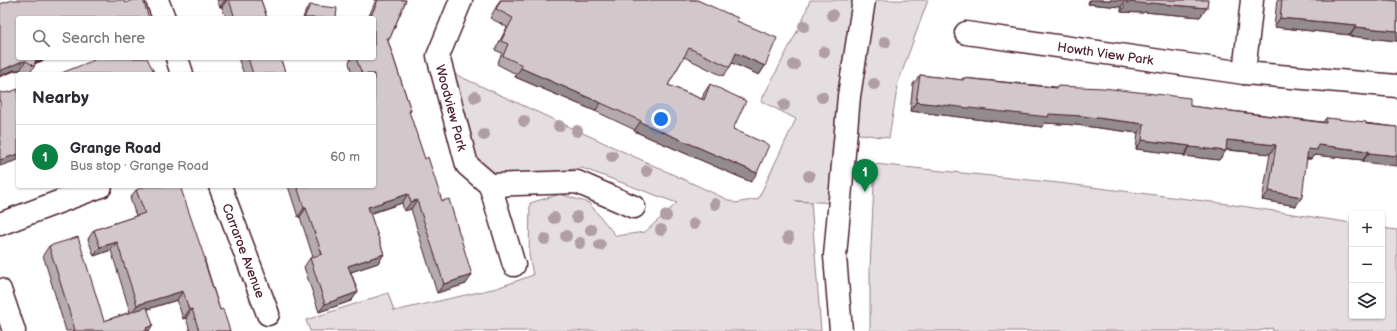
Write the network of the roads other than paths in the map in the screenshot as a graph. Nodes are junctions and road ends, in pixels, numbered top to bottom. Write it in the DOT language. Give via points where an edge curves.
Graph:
graph roads {
  1 [pos="157,0"];
  2 [pos="461,0"];
  3 [pos="864,0"];
  4 [pos="1252,0"];
  5 [pos="163,16"];
  6 [pos="966,33"];
  7 [pos="77,60"];
  8 [pos="178,60"];
  9 [pos="45,72"];
  10 [pos="181,72"];
  11 [pos="1244,73"];
  12 [pos="16,83"];
  13 [pos="1397,86"];
  14 [pos="0,89"];
  15 [pos="490,185"];
  16 [pos="96,188"];
  17 [pos="221,188"];
  18 [pos="634,207"];
  19 [pos="0,224"];
  20 [pos="514,266"];
  21 [pos="0,290"];
  22 [pos="268,314"];
  23 [pos="14,331"];
  24 [pos="841,331"];
  1 -- 5 [label="street"];
  2 -- 15 [label="street, Woodview Park" via="438,56 467,165"];
  3 -- 24 [label="street" via="849,96 835,256"];
  4 -- 11 [label="street"];
  6 -- 11 [label="street, Howth View Park"];
  7 -- 9 [label="street"];
  8 -- 10 [label="street"];
  11 -- 13 [label="street, Howth View Park"];
  12 -- 14 [label="street"];
  15 -- 18 [label="street" via="577,182"];
  15 -- 20 [label="street"];
  16 -- 19 [label="street"];
  17 -- 22 [label="street, Carraroe Avenue"];
  21 -- 23 [label="street"];
}
